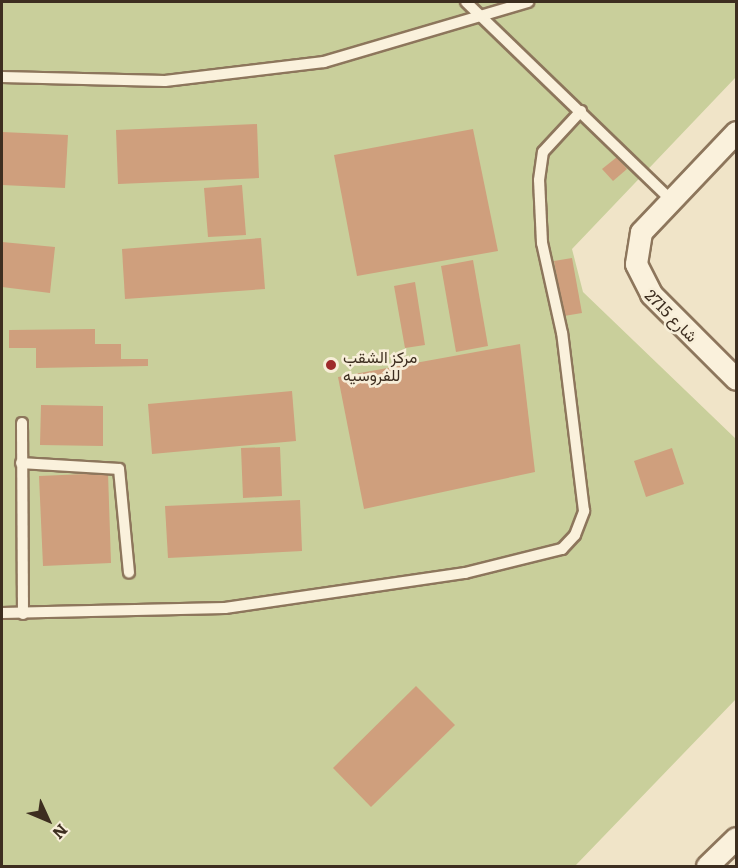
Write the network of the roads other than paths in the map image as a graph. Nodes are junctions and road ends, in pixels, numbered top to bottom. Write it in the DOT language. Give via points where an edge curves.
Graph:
graph roads {
  1 [pos="466,2"];
  2 [pos="528,2"];
  3 [pos="484,18"];
  4 [pos="2,77"];
  5 [pos="581,111"];
  6 [pos="736,132"];
  7 [pos="670,199"];
  8 [pos="736,379"];
  9 [pos="22,423"];
  10 [pos="21,464"];
  11 [pos="129,573"];
  12 [pos="2,613"];
  13 [pos="23,614"];
  14 [pos="736,838"];
  15 [pos="707,867"];
  1 -- 3 [label="lane"];
  2 -- 3 [label="lane"];
  3 -- 4 [label="lane" via="324,62 165,81"];
  3 -- 5 [label="lane"];
  5 -- 7 [label="lane"];
  5 -- 13 [label="lane" via="543,152 538,180 542,243 562,333 584,511 575,535 562,549 465,573 225,608"];
  6 -- 7 [label="street, شارع 2715"];
  7 -- 8 [label="street, شارع 2715" via="641,232 636,249 640,282"];
  9 -- 10 [label="lane"];
  10 -- 11 [label="lane" via="119,469"];
  10 -- 13 [label="lane"];
  12 -- 13 [label="lane"];
  14 -- 15 [label="street"];
}
